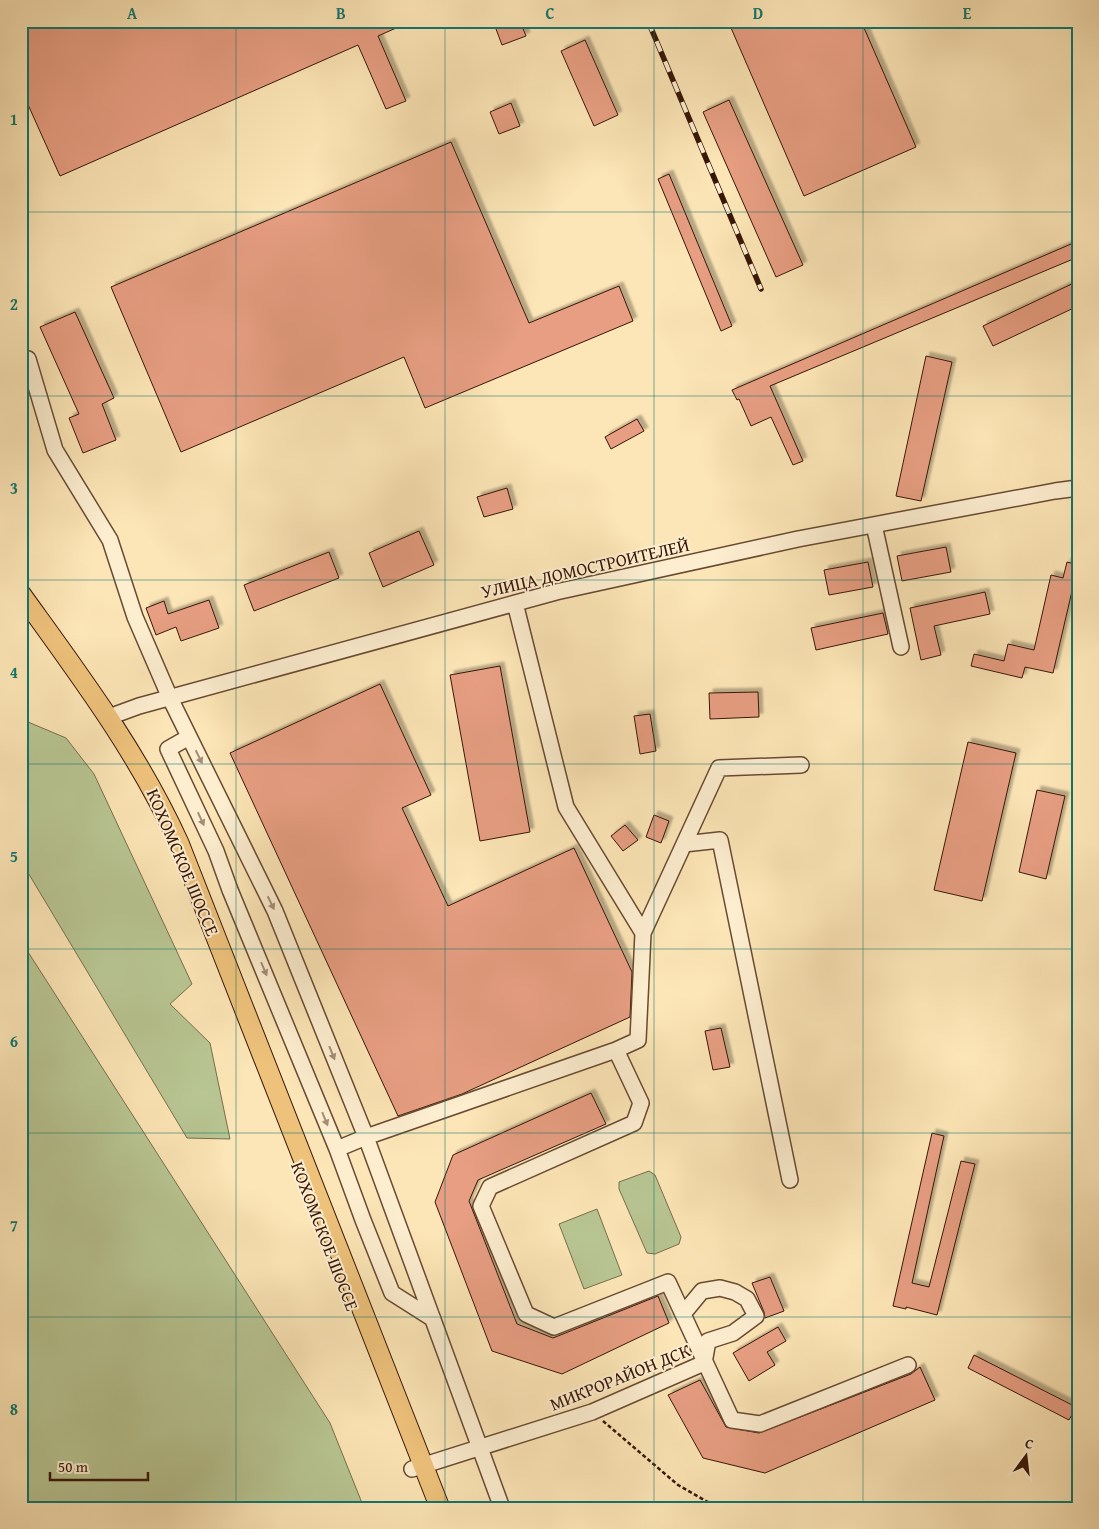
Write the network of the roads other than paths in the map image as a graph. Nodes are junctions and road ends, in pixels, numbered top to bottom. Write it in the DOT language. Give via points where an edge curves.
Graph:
graph roads {
  1 [pos="28,359"];
  2 [pos="1078,488"];
  3 [pos="874,524"];
  4 [pos="21,594"];
  5 [pos="515,603"];
  6 [pos="21,614"];
  7 [pos="901,647"];
  8 [pos="170,698"];
  9 [pos="105,720"];
  10 [pos="189,737"];
  11 [pos="801,765"];
  12 [pos="684,844"];
  13 [pos="643,933"];
  14 [pos="616,1050"];
  15 [pos="366,1137"];
  16 [pos="337,1149"];
  17 [pos="790,1180"];
  18 [pos="683,1314"];
  19 [pos="433,1319"];
  20 [pos="704,1363"];
  21 [pos="908,1365"];
  22 [pos="480,1449"];
  23 [pos="418,1467"];
  24 [pos="427,1508"];
  25 [pos="440,1508"];
  26 [pos="502,1508"];
  1 -- 8 [label="street" via="55,450 110,540 135,617"];
  2 -- 3 [label="street, УЛИЦА ДОМОСТРОИТЕЛЕЙ"];
  3 -- 5 [label="street, УЛИЦА ДОМОСТРОИТЕЛЕЙ"];
  3 -- 7 [label="street"];
  4 -- 9 [label="main road"];
  5 -- 8 [label="street, УЛИЦА ДОМОСТРОИТЕЛЕЙ"];
  5 -- 13 [label="street" via="566,806"];
  6 -- 9 [label="main road"];
  8 -- 9 [label="street, УЛИЦА ДОМОСТРОИТЕЛЕЙ"];
  8 -- 10 [label="street"];
  9 -- 23 [label="main road, КОХОМСКОЕ ШОССЕ" via="145,775 179,843"];
  10 -- 15 [label="street, one-way" via="275,911"];
  10 -- 16 [label="street, one-way" via="168,749 216,851"];
  11 -- 12 [label="street" via="719,768"];
  12 -- 13 [label="street"];
  12 -- 17 [label="street" via="720,840"];
  13 -- 14 [label="street" via="638,1040"];
  14 -- 15 [label="street"];
  14 -- 18 [label="street" via="641,1103 634,1123 490,1187 482,1206 526,1314 554,1327 668,1282"];
  15 -- 16 [label="street"];
  15 -- 19 [label="street"];
  16 -- 19 [label="street" via="392,1293"];
  18 -- 20 [label="street"];
  18 -- 20 [label="street, МИКРОРАЙОН ДСК" via="702,1291 720,1288 747,1299 756,1316 733,1333 708,1341"];
  19 -- 22 [label="street"];
  20 -- 21 [label="street" via="732,1420 760,1424"];
  20 -- 22 [label="street, МИКРОРАЙОН ДСК" via="592,1412"];
  22 -- 23 [label="street, МИКРОРАЙОН ДСК"];
  22 -- 26 [label="street"];
  23 -- 24 [label="main road, КОХОМСКОЕ ШОССЕ"];
  23 -- 25 [label="main road, КОХОМСКОЕ ШОССЕ"];
}
